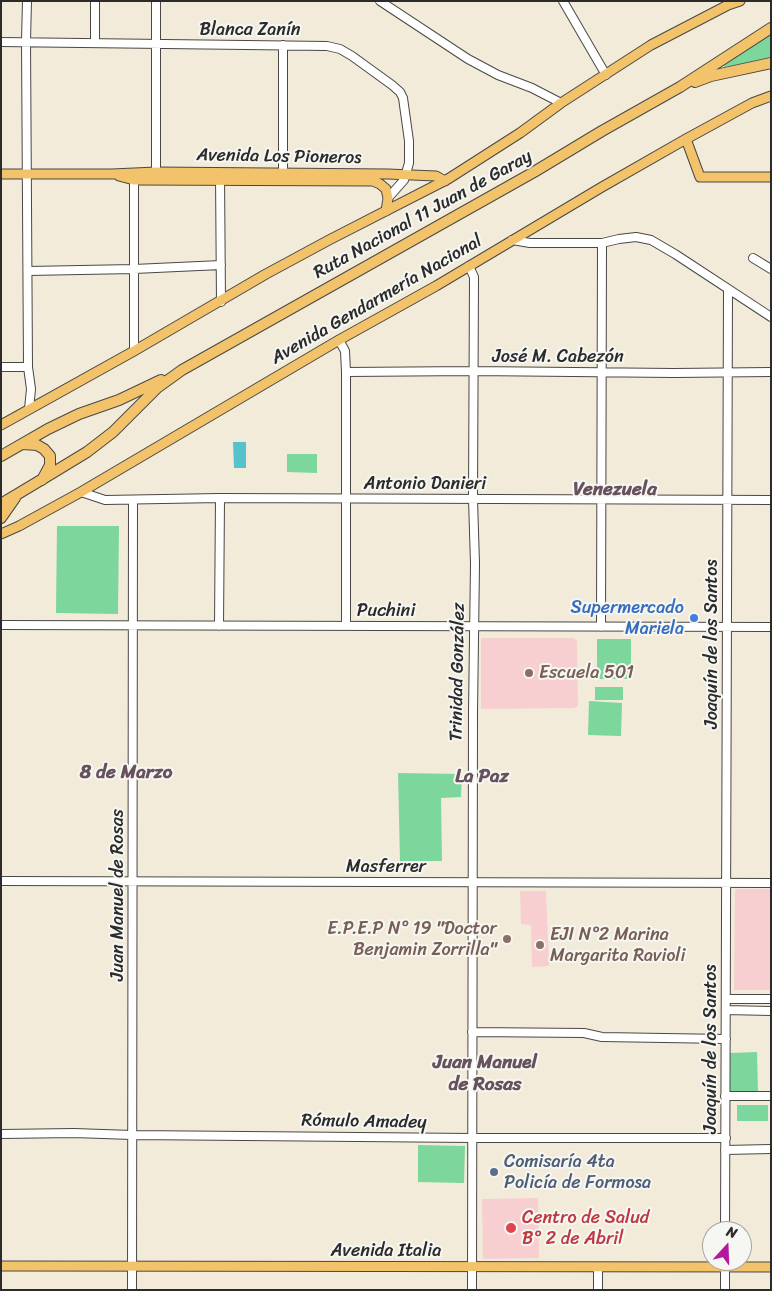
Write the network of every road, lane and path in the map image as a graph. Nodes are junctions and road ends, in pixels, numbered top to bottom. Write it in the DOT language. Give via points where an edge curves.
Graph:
graph roads {
  1 [pos="27,1"];
  2 [pos="95,1"];
  3 [pos="156,1"];
  4 [pos="380,1"];
  5 [pos="563,1"];
  6 [pos="740,1"];
  7 [pos="727,3"];
  8 [pos="771,28"];
  9 [pos="1,42"];
  10 [pos="26,42"];
  11 [pos="95,43"];
  12 [pos="156,44"];
  13 [pos="284,45"];
  14 [pos="771,63"];
  15 [pos="606,75"];
  16 [pos="680,87"];
  17 [pos="771,96"];
  18 [pos="560,103"];
  19 [pos="686,139"];
  20 [pos="156,172"];
  21 [pos="1,174"];
  22 [pos="27,174"];
  23 [pos="406,175"];
  24 [pos="134,176"];
  25 [pos="220,176"];
  26 [pos="283,177"];
  27 [pos="771,177"];
  28 [pos="445,181"];
  29 [pos="388,198"];
  30 [pos="386,211"];
  31 [pos="512,240"];
  32 [pos="602,243"];
  33 [pos="753,258"];
  34 [pos="220,265"];
  35 [pos="468,266"];
  36 [pos="134,269"];
  37 [pos="771,269"];
  38 [pos="28,271"];
  39 [pos="728,289"];
  40 [pos="221,302"];
  41 [pos="771,317"];
  42 [pos="339,340"];
  43 [pos="134,352"];
  44 [pos="1,367"];
  45 [pos="28,367"];
  46 [pos="182,370"];
  47 [pos="473,371"];
  48 [pos="346,372"];
  49 [pos="602,372"];
  50 [pos="728,372"];
  51 [pos="771,372"];
  52 [pos="29,409"];
  53 [pos="1,425"];
  54 [pos="23,444"];
  55 [pos="3,455"];
  56 [pos="42,480"];
  57 [pos="81,492"];
  58 [pos="17,495"];
  59 [pos="220,498"];
  60 [pos="346,499"];
  61 [pos="473,499"];
  62 [pos="601,499"];
  63 [pos="134,500"];
  64 [pos="728,500"];
  65 [pos="771,500"];
  66 [pos="1,504"];
  67 [pos="1,518"];
  68 [pos="1,534"];
  69 [pos="1,625"];
  70 [pos="134,626"];
  71 [pos="219,626"];
  72 [pos="346,626"];
  73 [pos="474,626"];
  74 [pos="600,627"];
  75 [pos="727,627"];
  76 [pos="771,627"];
  77 [pos="1,881"];
  78 [pos="133,881"];
  79 [pos="472,882"];
  80 [pos="726,883"];
  81 [pos="771,883"];
  82 [pos="726,998"];
  83 [pos="771,999"];
  84 [pos="726,1010"];
  85 [pos="771,1011"];
  86 [pos="472,1032"];
  87 [pos="726,1040"];
  88 [pos="725,1096"];
  89 [pos="756,1096"];
  90 [pos="771,1096"];
  91 [pos="756,1105"];
  92 [pos="1,1134"];
  93 [pos="132,1135"];
  94 [pos="472,1138"];
  95 [pos="726,1138"];
  96 [pos="725,1150"];
  97 [pos="771,1150"];
  98 [pos="725,1221"];
  99 [pos="702,1265"];
  100 [pos="1,1266"];
  101 [pos="752,1266"];
  102 [pos="132,1267"];
  103 [pos="598,1267"];
  104 [pos="771,1267"];
  105 [pos="472,1268"];
  106 [pos="725,1271"];
  107 [pos="132,1290"];
  108 [pos="472,1290"];
  109 [pos="598,1290"];
  110 [pos="725,1290"];
  1 -- 10 [label="street"];
  2 -- 11 [label="street"];
  3 -- 12 [label="street"];
  4 -- 18 [label="street" via="468,59"];
  5 -- 15 [label="street"];
  6 -- 7 [label="main road"];
  7 -- 15 [label="main road" via="651,45"];
  8 -- 16 [label="highway, Ruta Nacional 11 Juan de Garay"];
  9 -- 10 [label="street, Blanca Zanín"];
  10 -- 11 [label="street, Blanca Zanín"];
  10 -- 22 [label="street"];
  11 -- 12 [label="street, Blanca Zanín"];
  12 -- 13 [label="street, Blanca Zanín"];
  12 -- 20 [label="street"];
  13 -- 23 [label="street, Blanca Zanín" via="340,49 400,92 409,142"];
  13 -- 26 [label="street"];
  14 -- 16 [label="highway, Ruta Nacional 11 Juan de Garay" via="711,76"];
  15 -- 18 [label="main road"];
  16 -- 46 [label="highway, Ruta Nacional 11 Juan de Garay"];
  17 -- 19 [label="main road, Avenida Gendarmería Nacional"];
  18 -- 28 [label="main road"];
  19 -- 27 [label="main road" via="700,177"];
  19 -- 31 [label="main road, Avenida Gendarmería Nacional"];
  20 -- 24 [label="main road, Avenida Los Pioneros"];
  20 -- 25 [label="main road, Avenida Los Pioneros"];
  21 -- 22 [label="main road, Avenida Los Pioneros"];
  22 -- 24 [label="main road, Avenida Los Pioneros"];
  22 -- 38 [label="street"];
  23 -- 26 [label="main road, Avenida Los Pioneros"];
  23 -- 28 [label="main road, Avenida Los Pioneros" via="436,176"];
  23 -- 29 [label="street"];
  24 -- 25 [label="main road, Avenida Los Pioneros"];
  24 -- 36 [label="street"];
  25 -- 26 [label="main road, Avenida Los Pioneros"];
  25 -- 34 [label="street"];
  26 -- 29 [label="main road, Avenida Los Pioneros" via="373,181 386,189"];
  28 -- 30 [label="main road"];
  29 -- 30 [label="main road"];
  30 -- 40 [label="main road" via="290,261"];
  31 -- 32 [label="street"];
  31 -- 35 [label="main road, Avenida Gendarmería Nacional"];
  32 -- 39 [label="street" via="636,237 651,240"];
  32 -- 49 [label="street"];
  33 -- 37 [label="street"];
  34 -- 36 [label="street"];
  34 -- 40 [label="street"];
  35 -- 42 [label="main road, Avenida Gendarmería Nacional"];
  35 -- 47 [label="street, Trinidad González" via="474,277"];
  36 -- 38 [label="street"];
  36 -- 43 [label="street"];
  38 -- 45 [label="street"];
  39 -- 41 [label="street"];
  39 -- 50 [label="street, Joaquín de los Santos"];
  40 -- 43 [label="main road"];
  42 -- 48 [label="street" via="345,351"];
  42 -- 57 [label="main road, Avenida Gendarmería Nacional"];
  43 -- 52 [label="main road"];
  44 -- 45 [label="street"];
  45 -- 52 [label="street"];
  46 -- 54 [label="highway, Ruta Nacional 11 Juan de Garay" via="119,400 79,414"];
  46 -- 56 [label="highway, Ruta Nacional 11 Juan de Garay" via="157,388 113,432"];
  47 -- 48 [label="street, José M. Cabezón"];
  47 -- 49 [label="street, José M. Cabezón"];
  47 -- 61 [label="street, Trinidad González"];
  48 -- 60 [label="street"];
  49 -- 50 [label="street, José M. Cabezón"];
  49 -- 62 [label="street"];
  50 -- 51 [label="street, José M. Cabezón"];
  50 -- 64 [label="street, Joaquín de los Santos"];
  52 -- 53 [label="main road"];
  54 -- 55 [label="highway, Ruta Nacional 11 Juan de Garay"];
  54 -- 56 [label="highway" via="37,445 50,456 50,465"];
  56 -- 58 [label="highway, Ruta Nacional 11 Juan de Garay"];
  57 -- 63 [label="street, Antonio Danieri" via="105,500"];
  57 -- 68 [label="main road, Avenida Gendarmería Nacional"];
  58 -- 66 [label="highway, Ruta Nacional 11 Juan de Garay"];
  58 -- 67 [label="highway"];
  59 -- 60 [label="street, Antonio Danieri"];
  59 -- 63 [label="street, Antonio Danieri"];
  59 -- 71 [label="street"];
  60 -- 61 [label="street, Antonio Danieri"];
  60 -- 72 [label="street"];
  61 -- 62 [label="street, Antonio Danieri"];
  61 -- 73 [label="street, Trinidad González"];
  62 -- 64 [label="street, Antonio Danieri"];
  62 -- 74 [label="street"];
  63 -- 70 [label="street, Juan Manuel de Rosas"];
  64 -- 65 [label="street, Antonio Danieri"];
  64 -- 75 [label="street, Joaquín de los Santos"];
  69 -- 70 [label="street, Puchini"];
  70 -- 71 [label="street, Puchini"];
  70 -- 78 [label="street, Juan Manuel de Rosas"];
  71 -- 72 [label="street, Puchini"];
  72 -- 73 [label="street, Puchini"];
  73 -- 74 [label="street, Puchini"];
  73 -- 79 [label="street, Trinidad González"];
  74 -- 75 [label="street, Puchini"];
  75 -- 76 [label="street, Puchini"];
  75 -- 80 [label="street, Joaquín de los Santos"];
  77 -- 78 [label="street, Masferrer"];
  78 -- 79 [label="street, Masferrer"];
  78 -- 93 [label="street, Juan Manuel de Rosas"];
  79 -- 80 [label="street, Masferrer"];
  79 -- 86 [label="street, Trinidad González"];
  80 -- 81 [label="street, Masferrer"];
  80 -- 82 [label="street, Joaquín de los Santos"];
  82 -- 83 [label="street"];
  82 -- 84 [label="street, Joaquín de los Santos"];
  84 -- 85 [label="street"];
  84 -- 87 [label="street, Joaquín de los Santos"];
  86 -- 87 [label="street" via="584,1033 602,1037"];
  86 -- 94 [label="street, Trinidad González"];
  87 -- 88 [label="street, Joaquín de los Santos"];
  88 -- 89 [label="street"];
  88 -- 95 [label="street, Joaquín de los Santos"];
  89 -- 90 [label="street"];
  89 -- 91 [label="street"];
  92 -- 93 [label="street, Rómulo Amadey"];
  93 -- 94 [label="street, Rómulo Amadey"];
  93 -- 102 [label="street, Juan Manuel de Rosas"];
  94 -- 95 [label="street, Rómulo Amadey"];
  94 -- 105 [label="street, Trinidad González"];
  95 -- 96 [label="street, Joaquín de los Santos"];
  96 -- 97 [label="street"];
  96 -- 98 [label="street, Joaquín de los Santos"];
  99 -- 103 [label="main road, Avenida Italia"];
  100 -- 102 [label="main road, Avenida Italia"];
  101 -- 104 [label="main road, Avenida Italia"];
  102 -- 105 [label="main road, Avenida Italia"];
  102 -- 107 [label="street, Juan Manuel de Rosas"];
  103 -- 105 [label="main road, Avenida Italia"];
  103 -- 109 [label="street"];
  105 -- 108 [label="street, Trinidad González"];
  106 -- 110 [label="street"];
}
